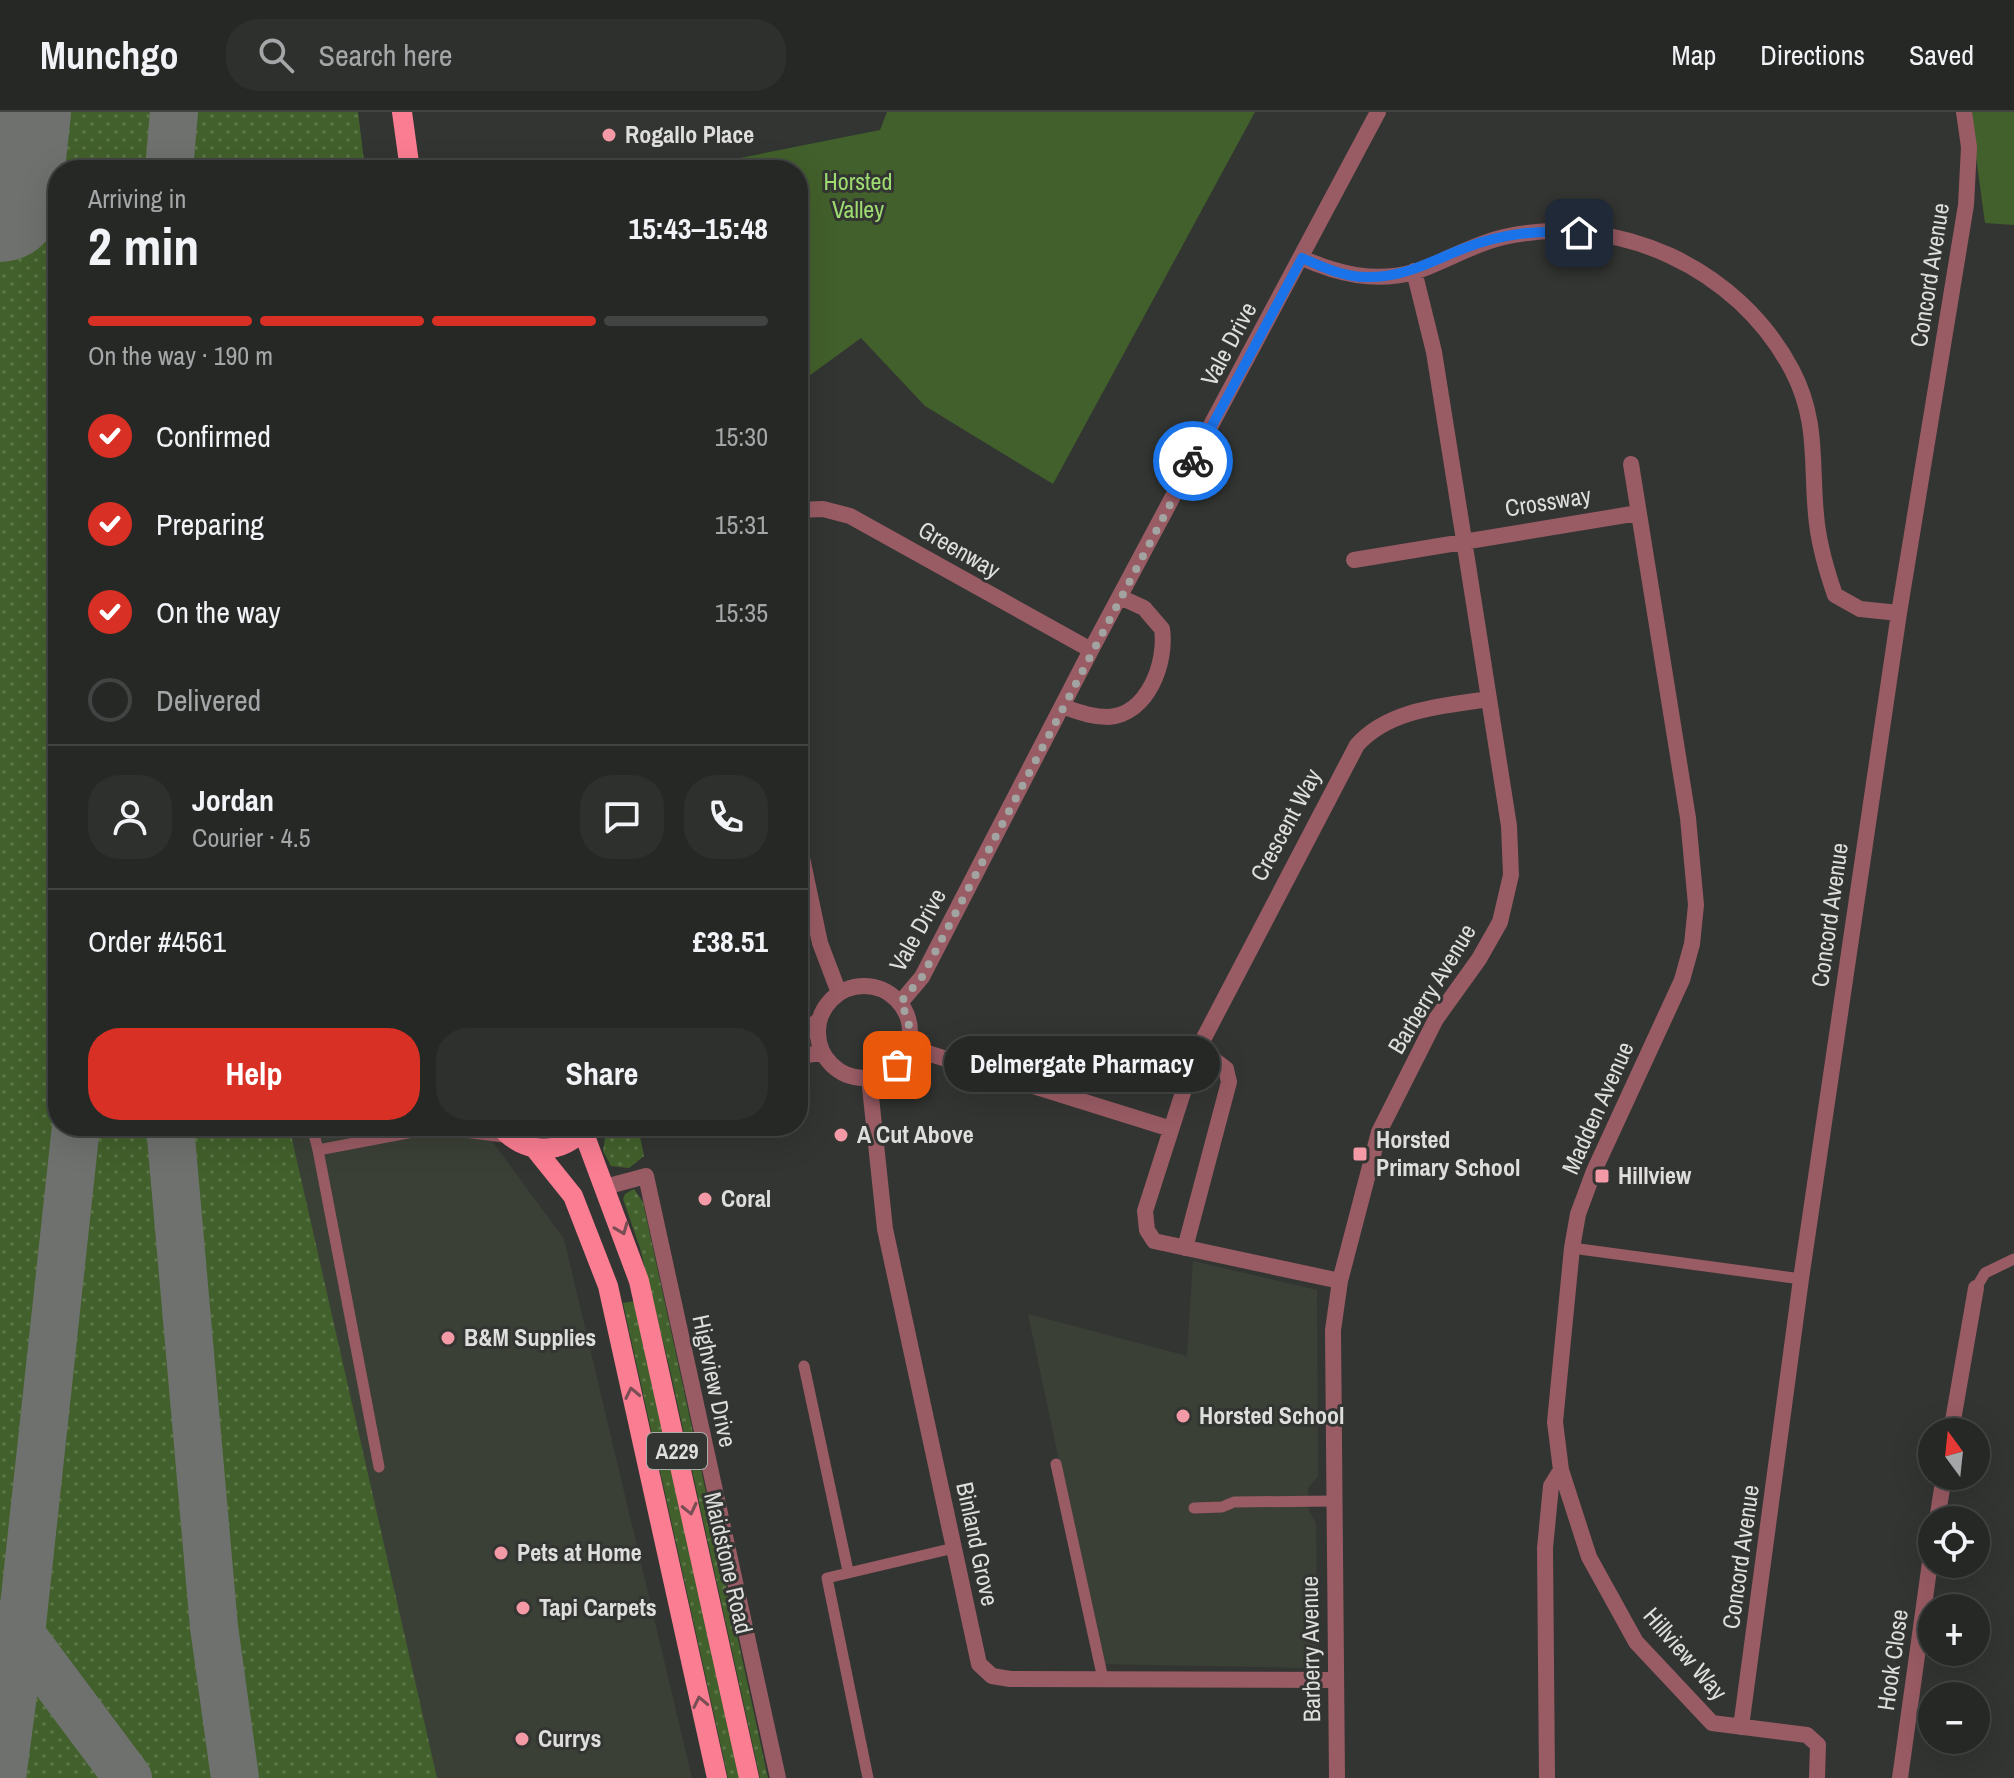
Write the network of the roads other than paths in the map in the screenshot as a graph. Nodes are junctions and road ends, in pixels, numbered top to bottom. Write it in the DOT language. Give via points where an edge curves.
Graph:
graph roads {
  1 [pos="402,112"];
  2 [pos="1378,112"];
  3 [pos="1964,112"];
  4 [pos="409,160"];
  5 [pos="1302,258"];
  6 [pos="1414,271"];
  7 [pos="1631,464"];
  8 [pos="808,510"];
  9 [pos="1638,513"];
  10 [pos="1464,540"];
  11 [pos="1354,560"];
  12 [pos="1120,597"];
  13 [pos="1899,613"];
  14 [pos="1091,650"];
  15 [pos="1489,699"];
  16 [pos="1064,707"];
  17 [pos="808,886"];
  18 [pos="839,993"];
  19 [pos="900,1003"];
  20 [pos="820,1019"];
  21 [pos="808,1030"];
  22 [pos="908,1047"];
  23 [pos="822,1053"];
  24 [pos="808,1055"];
  25 [pos="1195,1055"];
  26 [pos="869,1078"];
  27 [pos="1168,1128"];
  28 [pos="314,1136"];
  29 [pos="390,1136"];
  30 [pos="513,1136"];
  31 [pos="576,1136"];
  32 [pos="588,1136"];
  33 [pos="318,1150"];
  34 [pos="536,1150"];
  35 [pos="605,1187"];
  36 [pos="1185,1248"];
  37 [pos="1572,1248"];
  38 [pos="2014,1259"];
  39 [pos="1801,1279"];
  40 [pos="1340,1281"];
  41 [pos="1976,1288"];
  42 [pos="804,1366"];
  43 [pos="1953,1418"];
  44 [pos="1056,1464"];
  45 [pos="379,1467"];
  46 [pos="1561,1470"];
  47 [pos="1333,1501"];
  48 [pos="1194,1508"];
  49 [pos="954,1548"];
  50 [pos="848,1571"];
  51 [pos="1928,1578"];
  52 [pos="1103,1679"];
  53 [pos="1335,1680"];
  54 [pos="1741,1727"];
  55 [pos="717,1778"];
  56 [pos="749,1778"];
  57 [pos="778,1778"];
  58 [pos="868,1778"];
  59 [pos="1337,1778"];
  60 [pos="1547,1778"];
  61 [pos="1817,1778"];
  62 [pos="1900,1778"];
  1 -- 4 [label="main road"];
  2 -- 5 [label="street, Vale Drive"];
  3 -- 13 [label="street, Concord Avenue" via="1969,147 1966,205"];
  5 -- 6 [label="street" via="1364,278"];
  5 -- 12 [label="street, Vale Drive"];
  6 -- 10 [label="street, Barberry Avenue" via="1434,352"];
  6 -- 13 [label="street" via="1480,243 1559,231 1647,246 1725,286 1757,316 1792,371 1812,425 1817,523 1835,595 1860,609"];
  7 -- 9 [label="street, Madden Avenue"];
  8 -- 14 [label="street, Greenway" via="850,516"];
  9 -- 10 [label="street, Crossway"];
  9 -- 37 [label="street, Madden Avenue" via="1688,818 1696,905 1682,980 1594,1171"];
  10 -- 11 [label="street, Crossway"];
  10 -- 15 [label="street, Barberry Avenue"];
  12 -- 14 [label="street, Vale Drive"];
  12 -- 16 [label="street" via="1144,608 1162,629 1161,667 1141,701 1112,717"];
  13 -- 39 [label="street, Concord Avenue"];
  14 -- 16 [label="street, Vale Drive"];
  15 -- 25 [label="street, Crescent Way" via="1393,718 1357,745"];
  15 -- 40 [label="street, Barberry Avenue" via="1512,845 1500,922 1436,1019 1379,1132"];
  16 -- 19 [label="street, Vale Drive" via="922,977"];
  17 -- 18 [label="street" via="822,951"];
  18 -- 19 [label="street" via="871,986"];
  18 -- 20 [label="street"];
  19 -- 22 [label="street" via="909,1020"];
  20 -- 21 [label="street"];
  20 -- 23 [label="street"];
  22 -- 26 [label="street" via="889,1072"];
  22 -- 27 [label="street"];
  23 -- 24 [label="street"];
  23 -- 26 [label="street" via="841,1073"];
  25 -- 27 [label="street, Crescent Way"];
  25 -- 36 [label="street" via="1226,1069 1229,1082"];
  26 -- 49 [label="street, Binland Grove" via="885,1229"];
  27 -- 36 [label="street, Crescent Way" via="1145,1211 1147,1230 1154,1241"];
  28 -- 33 [label="lane"];
  29 -- 33 [label="lane"];
  30 -- 34 [label="main road, A229"];
  31 -- 34 [label="main road, A229" via="567,1144"];
  32 -- 35 [label="main road, Maidstone Road / A229"];
  33 -- 45 [label="lane"];
  55 -- 34 [label="main road, A229, one-way" via="608,1286 573,1196"];
  35 -- 56 [label="main road, Maidstone Road / A229, one-way" via="639,1281"];
  35 -- 57 [label="street, Highview Drive" via="646,1176"];
  36 -- 40 [label="street, Crescent Way"];
  37 -- 39 [label="lane"];
  37 -- 46 [label="street, Madden Avenue" via="1555,1422"];
  38 -- 41 [label="lane" via="1985,1273"];
  39 -- 54 [label="street, Concord Avenue"];
  40 -- 47 [label="street, Barberry Avenue" via="1333,1330"];
  41 -- 43 [label="street"];
  42 -- 50 [label="lane"];
  44 -- 52 [label="lane"];
  46 -- 54 [label="street, Hillview Way" via="1589,1557 1636,1642 1712,1723"];
  46 -- 60 [label="street, Madden Avenue" via="1551,1486 1545,1548"];
  47 -- 48 [label="lane"];
  47 -- 53 [label="street, Barberry Avenue"];
  49 -- 50 [label="lane"];
  49 -- 52 [label="street, Binland Grove" via="974,1648 979,1664 992,1676"];
  50 -- 58 [label="lane" via="827,1578 826,1587"];
  51 -- 62 [label="street, Hook Close"];
  52 -- 53 [label="street, Binland Grove"];
  53 -- 59 [label="street, Barberry Avenue"];
  54 -- 61 [label="street, Hillview Way" via="1807,1735 1818,1745"];
}
